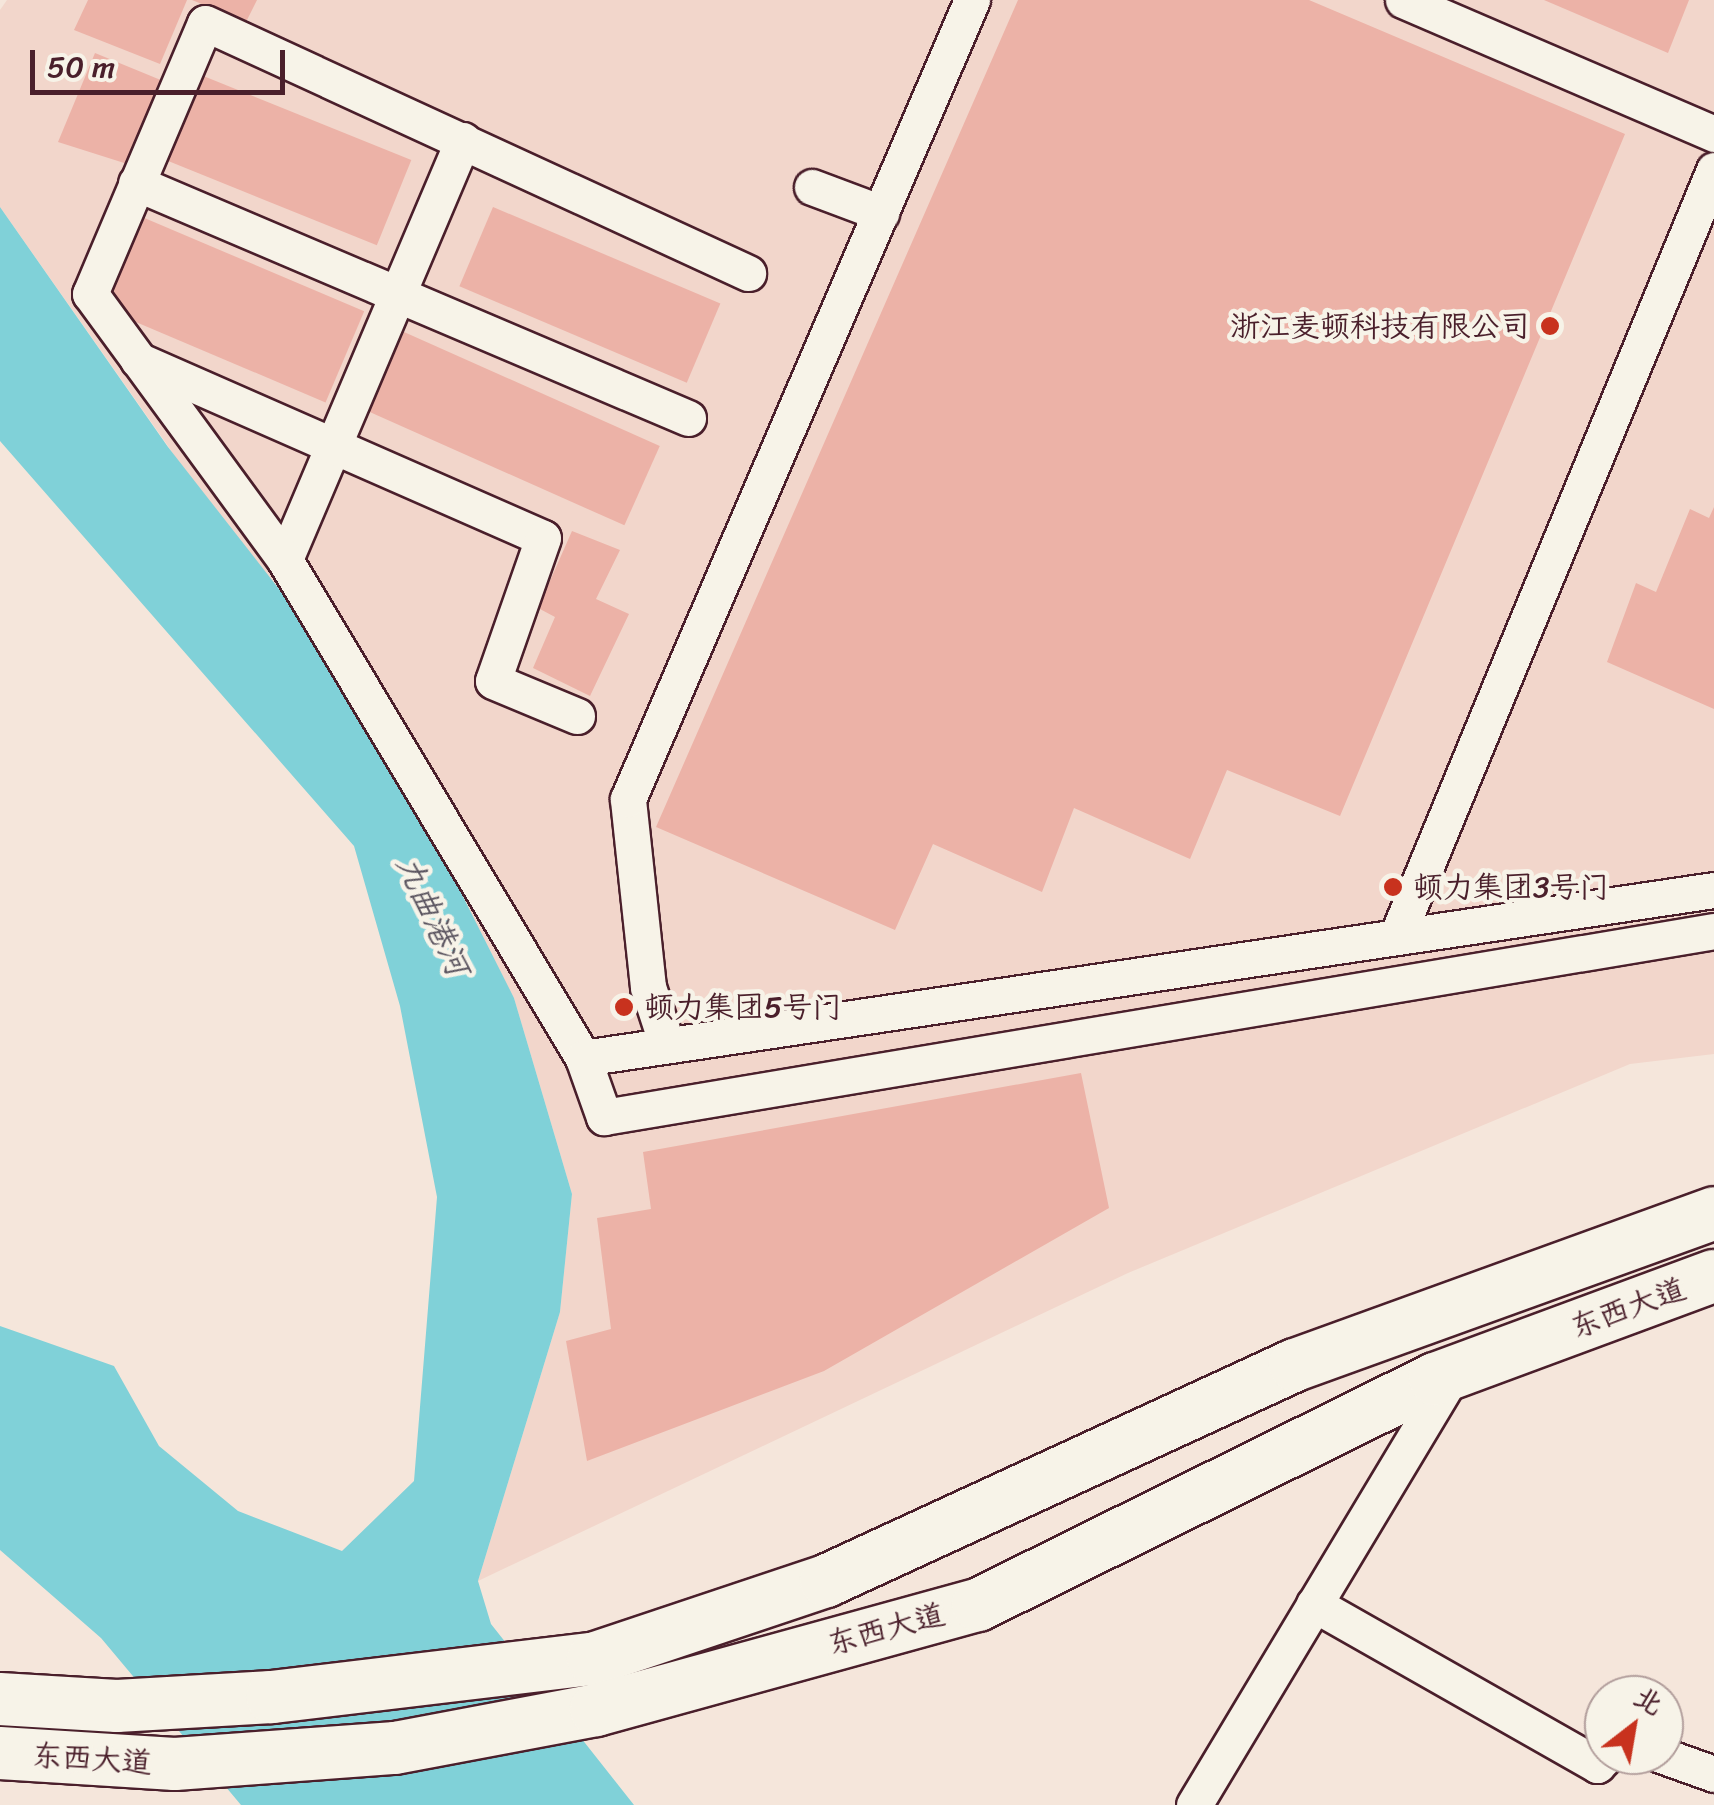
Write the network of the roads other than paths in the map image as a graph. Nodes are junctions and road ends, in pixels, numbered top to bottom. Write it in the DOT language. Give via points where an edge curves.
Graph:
graph roads {
  1 [pos="972,0"];
  2 [pos="1404,0"];
  3 [pos="1714,134"];
  4 [pos="463,140"];
  5 [pos="1714,170"];
  6 [pos="136,183"];
  7 [pos="812,187"];
  8 [pos="881,213"];
  9 [pos="748,273"];
  10 [pos="398,294"];
  11 [pos="133,357"];
  12 [pos="688,418"];
  13 [pos="334,446"];
  14 [pos="286,560"];
  15 [pos="578,716"];
  16 [pos="1714,890"];
  17 [pos="1714,932"];
  18 [pos="1397,936"];
  19 [pos="667,1045"];
  20 [pos="583,1058"];
  21 [pos="1714,1213"];
  22 [pos="1714,1276"];
  23 [pos="1454,1372"];
  24 [pos="1314,1604"];
  25 [pos="595,1684"];
  26 [pos="0,1699"];
  27 [pos="0,1752"];
  28 [pos="1584,1759"];
  29 [pos="1684,1763"];
  30 [pos="1714,1774"];
  31 [pos="1194,1805"];
  1 -- 8 [label="street"];
  2 -- 3 [label="street"];
  4 -- 6 [label="street" via="205,23"];
  4 -- 9 [label="street"];
  4 -- 10 [label="street"];
  5 -- 18 [label="street"];
  6 -- 10 [label="street"];
  6 -- 11 [label="street" via="90,294"];
  7 -- 8 [label="street"];
  8 -- 19 [label="street" via="628,800 648,987"];
  10 -- 12 [label="street"];
  10 -- 13 [label="street"];
  11 -- 13 [label="street"];
  11 -- 14 [label="street"];
  13 -- 14 [label="street"];
  13 -- 15 [label="street" via="543,538 493,681"];
  14 -- 20 [label="street"];
  16 -- 18 [label="street"];
  17 -- 20 [label="street" via="604,1117"];
  18 -- 19 [label="street"];
  19 -- 20 [label="street"];
  21 -- 25 [label="highway, 东西大道" via="1295,1366"];
  22 -- 23 [label="highway, 东西大道"];
  23 -- 24 [label="street"];
  23 -- 25 [label="highway, 东西大道" via="978,1606"];
  24 -- 28 [label="street"];
  24 -- 31 [label="street"];
  25 -- 26 [label="highway, 东西大道" via="117,1706"];
  25 -- 27 [label="highway, 东西大道" via="395,1748 175,1764"];
  29 -- 30 [label="street"];
}
